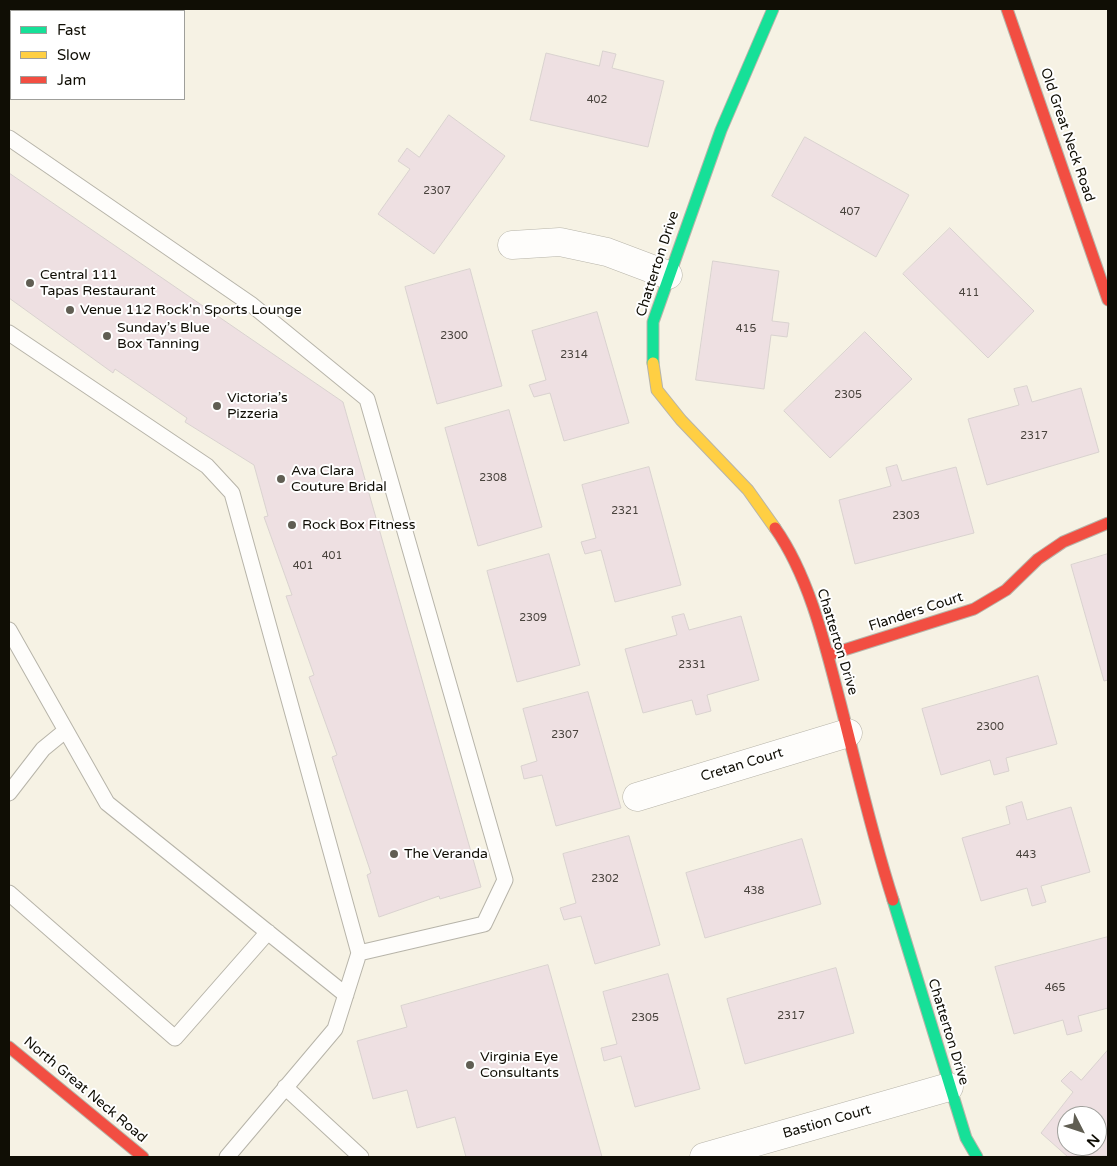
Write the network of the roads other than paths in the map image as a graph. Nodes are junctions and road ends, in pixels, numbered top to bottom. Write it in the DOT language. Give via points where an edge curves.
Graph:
graph roads {
  1 [pos="773,9"];
  2 [pos="1006,9"];
  3 [pos="9,138"];
  4 [pos="512,245"];
  5 [pos="668,275"];
  6 [pos="1108,300"];
  7 [pos="9,333"];
  8 [pos="1108,523"];
  9 [pos="9,630"];
  10 [pos="828,655"];
  11 [pos="65,731"];
  12 [pos="848,733"];
  13 [pos="9,793"];
  14 [pos="637,797"];
  15 [pos="9,894"];
  16 [pos="268,932"];
  17 [pos="359,953"];
  18 [pos="346,995"];
  19 [pos="9,1046"];
  20 [pos="286,1087"];
  21 [pos="949,1087"];
  22 [pos="143,1157"];
  23 [pos="227,1157"];
  24 [pos="361,1157"];
  25 [pos="704,1157"];
  26 [pos="977,1157"];
  1 -- 5 [label="street, Chatterton Drive" via="721,130"];
  2 -- 6 [label="street, Old Great Neck Road"];
  3 -- 17 [label="lane" via="252,305 366,399 505,880 484,924"];
  4 -- 5 [label="street" via="560,242 607,252"];
  5 -- 10 [label="street, Chatterton Drive" via="653,322 651,353 657,390 748,490 782,538 809,596"];
  7 -- 17 [label="lane" via="207,466 232,493"];
  8 -- 10 [label="street, Flanders Court" via="1063,542 1038,559 1006,590 974,609"];
  9 -- 11 [label="lane"];
  10 -- 12 [label="street, Chatterton Drive"];
  11 -- 13 [label="lane" via="43,749"];
  11 -- 16 [label="lane" via="107,804"];
  12 -- 14 [label="street, Cretan Court"];
  12 -- 21 [label="street, Chatterton Drive" via="882,866"];
  15 -- 16 [label="lane" via="175,1038"];
  16 -- 18 [label="lane"];
  17 -- 18 [label="lane"];
  18 -- 20 [label="lane" via="335,1028"];
  19 -- 22 [label="street, North Great Neck Road"];
  20 -- 23 [label="lane"];
  20 -- 24 [label="lane"];
  21 -- 25 [label="street, Bastion Court"];
  21 -- 26 [label="street, Chatterton Drive" via="966,1138"];
}
